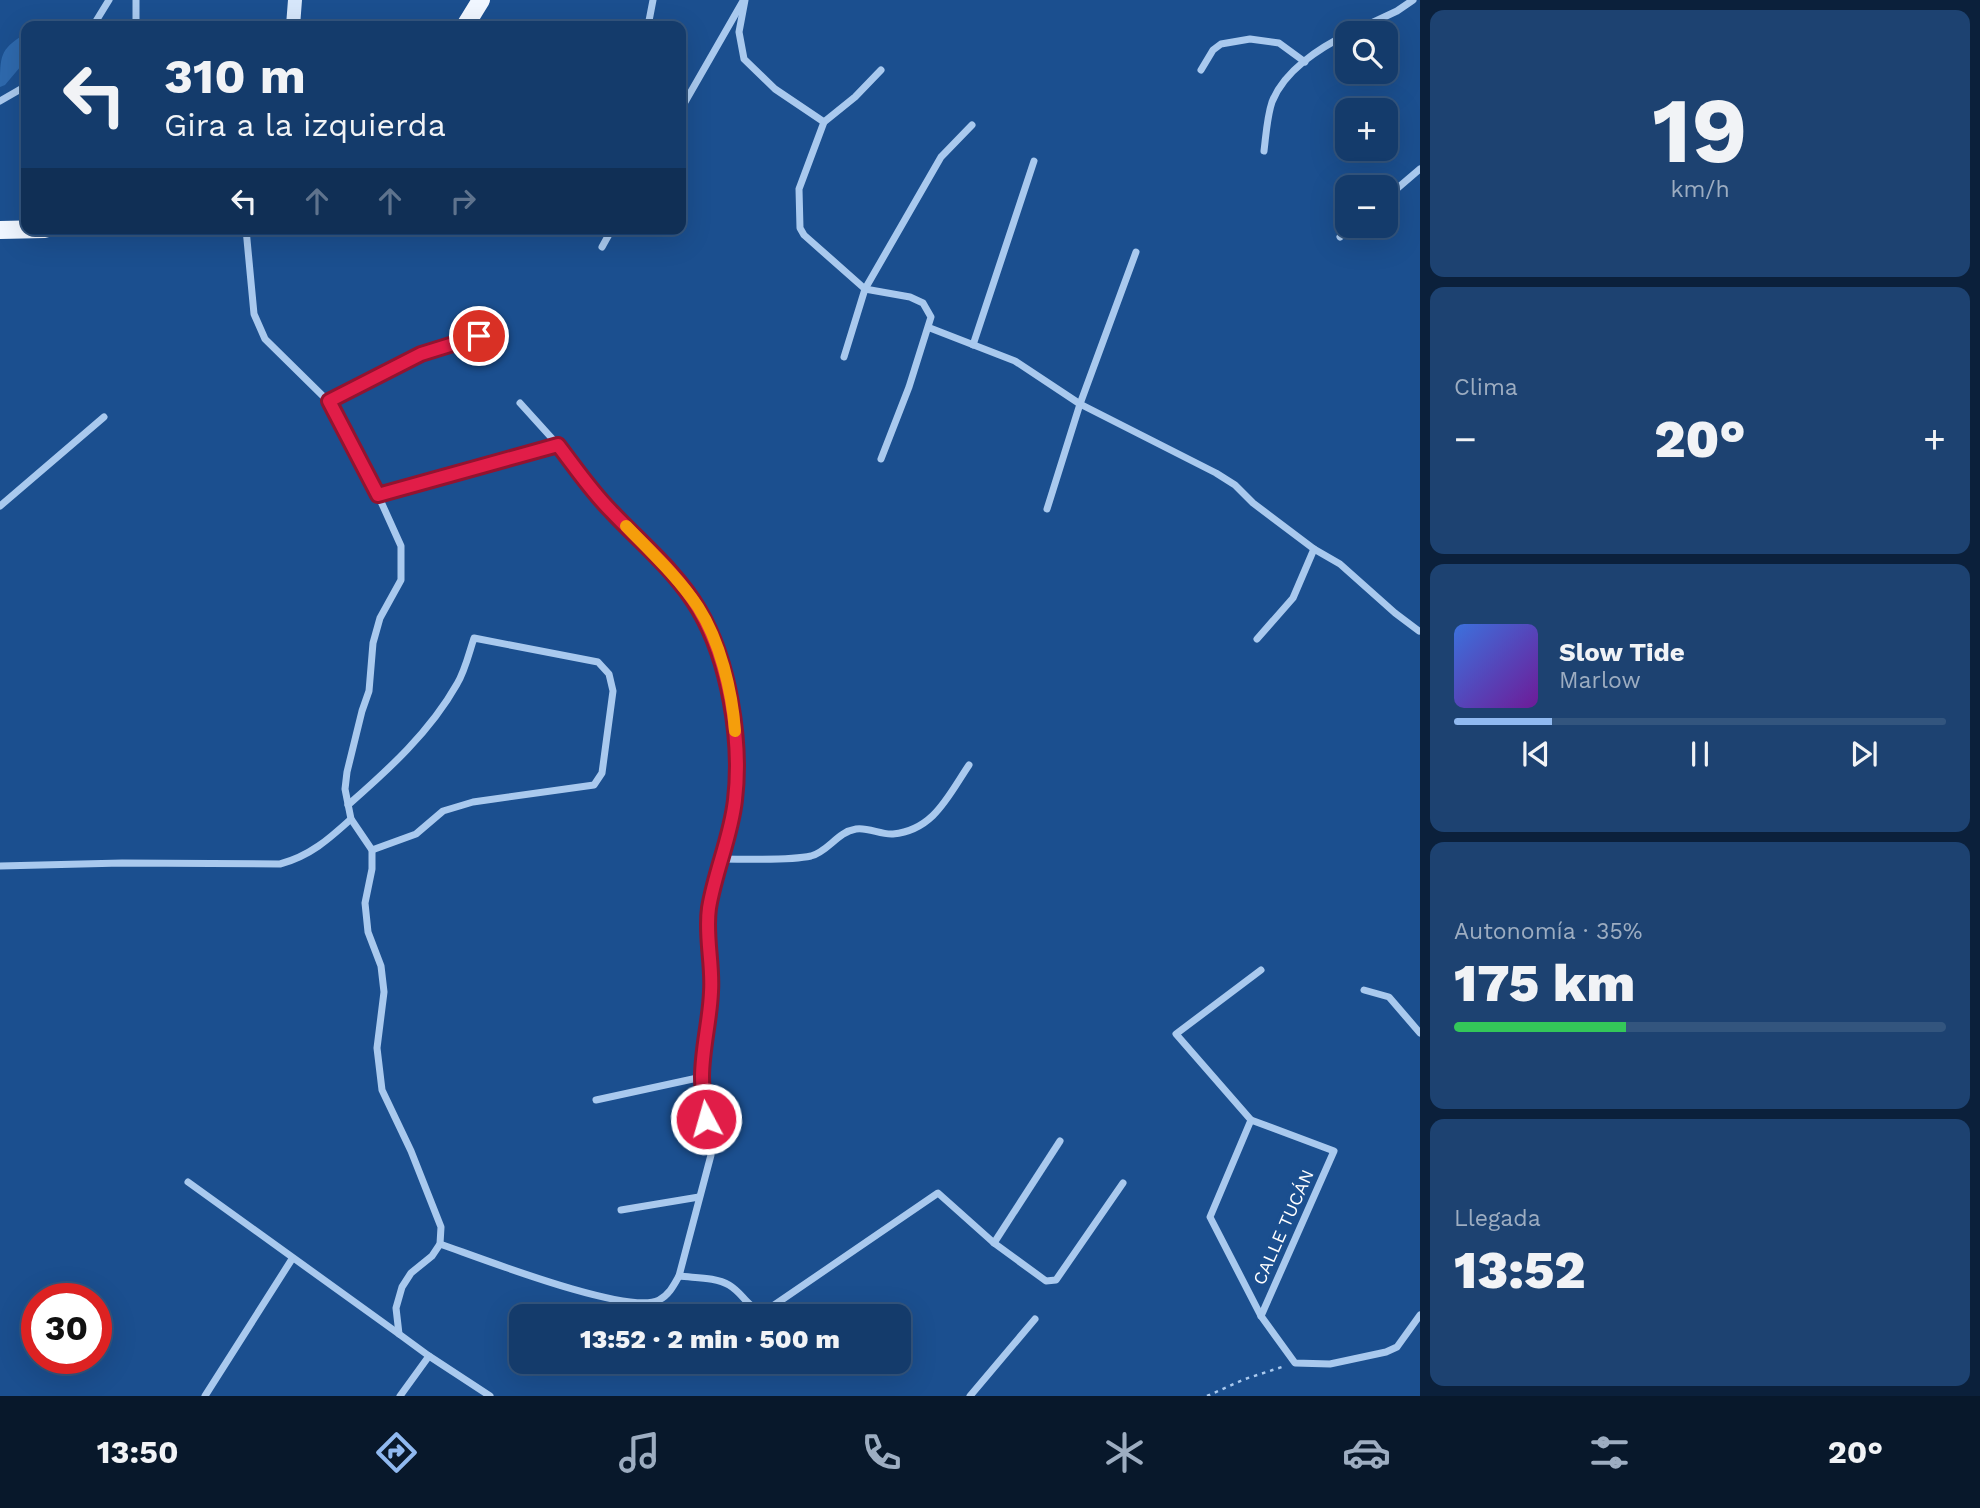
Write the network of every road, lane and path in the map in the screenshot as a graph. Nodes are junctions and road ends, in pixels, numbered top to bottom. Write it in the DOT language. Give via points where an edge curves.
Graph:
graph roads {
  1 [pos="109,0"];
  2 [pos="136,0"];
  3 [pos="295,0"];
  4 [pos="481,0"];
  5 [pos="653,0"];
  6 [pos="744,0"];
  7 [pos="1413,0"];
  8 [pos="96,21"];
  9 [pos="136,21"];
  10 [pos="293,21"];
  11 [pos="468,21"];
  12 [pos="649,21"];
  13 [pos="1376,21"];
  14 [pos="1335,41"];
  15 [pos="1305,62"];
  16 [pos="881,70"];
  17 [pos="1201,70"];
  18 [pos="21,89"];
  19 [pos="686,100"];
  20 [pos="0,101"];
  21 [pos="824,122"];
  22 [pos="972,125"];
  23 [pos="1264,151"];
  24 [pos="1034,161"];
  25 [pos="1420,169"];
  26 [pos="1398,188"];
  27 [pos="0,230"];
  28 [pos="21,230"];
  29 [pos="247,235"];
  30 [pos="609,235"];
  31 [pos="602,247"];
  32 [pos="1136,252"];
  33 [pos="865,289"];
  34 [pos="930,328"];
  35 [pos="479,336"];
  36 [pos="973,345"];
  37 [pos="844,357"];
  38 [pos="329,401"];
  39 [pos="520,403"];
  40 [pos="1080,404"];
  41 [pos="104,418"];
  42 [pos="558,445"];
  43 [pos="881,458"];
  44 [pos="378,495"];
  45 [pos="0,506"];
  46 [pos="1047,509"];
  47 [pos="1314,549"];
  48 [pos="1420,632"];
  49 [pos="1257,639"];
  50 [pos="969,765"];
  51 [pos="348,805"];
  52 [pos="351,819"];
  53 [pos="372,850"];
  54 [pos="720,859"];
  55 [pos="0,866"];
  56 [pos="1261,970"];
  57 [pos="1364,990"];
  58 [pos="1420,1033"];
  59 [pos="702,1077"];
  60 [pos="596,1100"];
  61 [pos="1251,1120"];
  62 [pos="1060,1142"];
  63 [pos="188,1182"];
  64 [pos="1124,1183"];
  65 [pos="699,1197"];
  66 [pos="621,1210"];
  67 [pos="994,1243"];
  68 [pos="440,1244"];
  69 [pos="292,1259"];
  70 [pos="679,1276"];
  71 [pos="1261,1316"];
  72 [pos="1419,1317"];
  73 [pos="1035,1319"];
  74 [pos="399,1334"];
  75 [pos="429,1356"];
  76 [pos="1295,1363"];
  77 [pos="205,1396"];
  78 [pos="400,1396"];
  79 [pos="490,1396"];
  80 [pos="970,1396"];
  81 [pos="1207,1396"];
  1 -- 8 [label="street"];
  2 -- 9 [label="street"];
  3 -- 10 [label="main road"];
  4 -- 11 [label="main road"];
  5 -- 12 [label="street"];
  6 -- 19 [label="street"];
  6 -- 21 [label="street" via="739,32 744,59 775,89"];
  7 -- 13 [label="street"];
  14 -- 15 [label="street"];
  15 -- 17 [label="street" via="1279,43 1250,39 1221,44"];
  15 -- 23 [label="street" via="1279,88"];
  16 -- 21 [label="street"];
  18 -- 20 [label="street"];
  21 -- 33 [label="street" via="799,189 800,228"];
  22 -- 33 [label="street" via="941,156"];
  24 -- 36 [label="street"];
  25 -- 26 [label="street"];
  27 -- 28 [label="main road"];
  29 -- 38 [label="street" via="254,314 265,339"];
  30 -- 31 [label="street"];
  32 -- 40 [label="street"];
  33 -- 34 [label="street" via="923,303 931,317"];
  33 -- 37 [label="street"];
  34 -- 36 [label="street"];
  34 -- 43 [label="street"];
  35 -- 38 [label="street" via="421,354"];
  36 -- 40 [label="street" via="1015,361"];
  38 -- 44 [label="street"];
  39 -- 42 [label="street"];
  40 -- 46 [label="street"];
  40 -- 47 [label="street" via="1225,479"];
  41 -- 45 [label="street"];
  42 -- 44 [label="street"];
  42 -- 54 [label="street" via="608,509 668,569 699,608 713,639 725,676 737,758 735,800"];
  44 -- 51 [label="street" via="401,546 401,580 380,618 373,643 369,691 347,772"];
  47 -- 48 [label="street" via="1340,564"];
  47 -- 49 [label="street" via="1293,598"];
  50 -- 54 [label="street" via="935,815 914,830 890,834 857,828 809,856"];
  51 -- 52 [label="street"];
  51 -- 53 [label="street" via="419,737 457,683 474,638 598,662 609,674 613,691 602,773 594,785 474,802 443,811 416,834"];
  52 -- 53 [label="street"];
  52 -- 55 [label="street" via="317,849 280,864"];
  53 -- 68 [label="street" via="365,903 384,992 377,1048 382,1090 441,1227"];
  54 -- 59 [label="street" via="709,911 712,990"];
  56 -- 61 [label="street" via="1176,1034"];
  57 -- 58 [label="street" via="1389,997"];
  59 -- 60 [label="street"];
  59 -- 65 [label="street" via="711,1155"];
  61 -- 71 [label="street" via="1210,1217"];
  61 -- 71 [label="street, CALLE TUCÁN" via="1334,1152"];
  62 -- 67 [label="street"];
  63 -- 69 [label="street"];
  64 -- 67 [label="street" via="1056,1280 1046,1281"];
  65 -- 66 [label="street"];
  65 -- 70 [label="street"];
  67 -- 70 [label="street" via="938,1194 764,1312 746,1303 729,1285"];
  68 -- 70 [label="street" via="621,1301 657,1302"];
  68 -- 74 [label="street" via="402,1287 396,1308"];
  69 -- 74 [label="street"];
  69 -- 77 [label="street"];
  71 -- 76 [label="street"];
  72 -- 76 [label="street" via="1397,1347 1386,1352 1330,1364"];
  73 -- 80 [label="street"];
  74 -- 75 [label="street"];
  75 -- 78 [label="street"];
  75 -- 79 [label="street"];
  76 -- 81 [label="path" via="1245,1378"];
}
